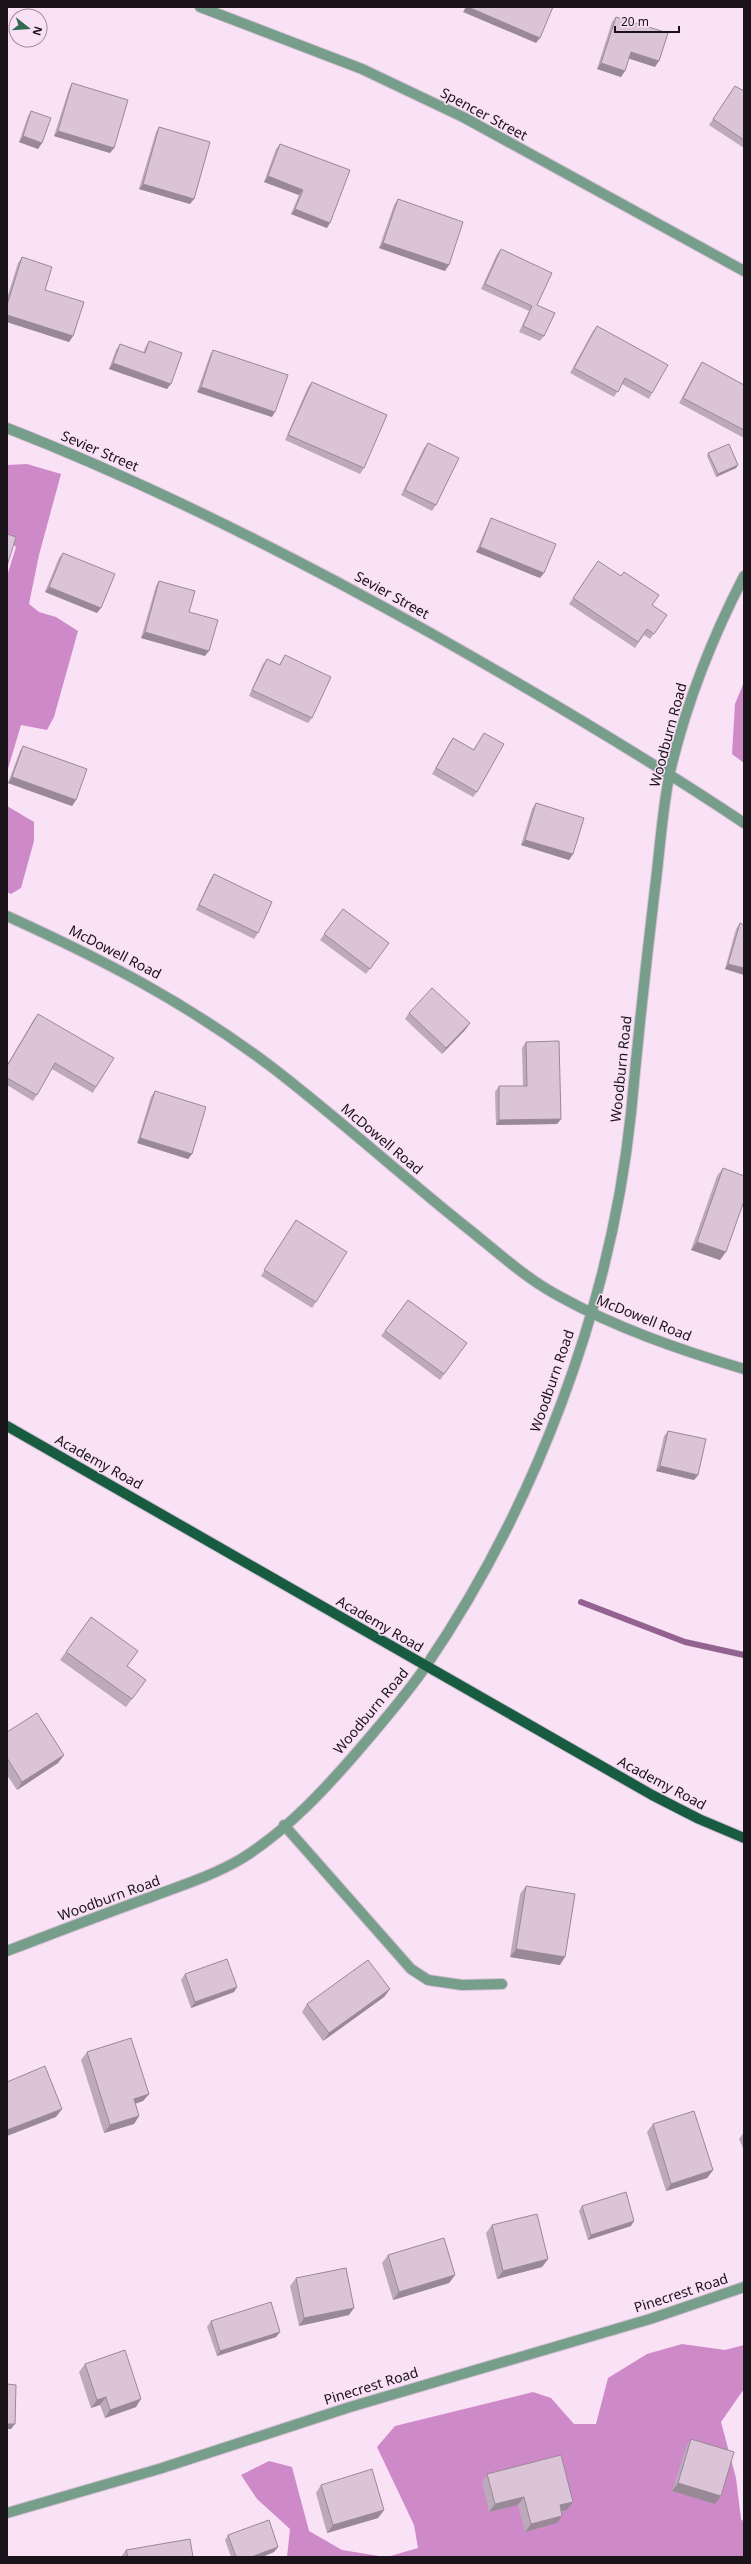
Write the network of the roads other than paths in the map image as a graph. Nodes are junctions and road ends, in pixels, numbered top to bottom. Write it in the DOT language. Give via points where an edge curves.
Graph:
graph roads {
  1 [pos="200,7"];
  2 [pos="744,271"];
  3 [pos="7,428"];
  4 [pos="744,576"];
  5 [pos="670,774"];
  6 [pos="744,823"];
  7 [pos="7,916"];
  8 [pos="590,1312"];
  9 [pos="744,1370"];
  10 [pos="7,1426"];
  11 [pos="426,1667"];
  12 [pos="284,1825"];
  13 [pos="744,1838"];
  14 [pos="7,1951"];
  15 [pos="502,1984"];
  16 [pos="744,2287"];
  17 [pos="7,2513"];
  1 -- 2 [label="street, Spencer Street" via="362,69 463,117"];
  3 -- 5 [label="street, Sevier Street" via="93,462 311,566 547,698"];
  4 -- 5 [label="street, Woodburn Road" via="698,679"];
  5 -- 6 [label="street, Sevier Street"];
  5 -- 8 [label="street, Woodburn Road" via="626,1153 613,1229"];
  7 -- 8 [label="street, McDowell Road" via="73,946 193,1011 339,1120 517,1268 555,1295"];
  8 -- 9 [label="street, McDowell Road" via="638,1335"];
  8 -- 11 [label="street, Woodburn Road" via="561,1403 539,1459 469,1597"];
  10 -- 11 [label="main road, Academy Road"];
  11 -- 12 [label="street, Woodburn Road" via="350,1759 309,1803"];
  11 -- 13 [label="main road, Academy Road" via="652,1796"];
  12 -- 14 [label="street, Woodburn Road" via="240,1859 204,1877"];
  12 -- 15 [label="street" via="412,1969 428,1980 462,1985"];
  16 -- 17 [label="street, Pinecrest Road" via="650,2319 357,2405 159,2469"];
}
